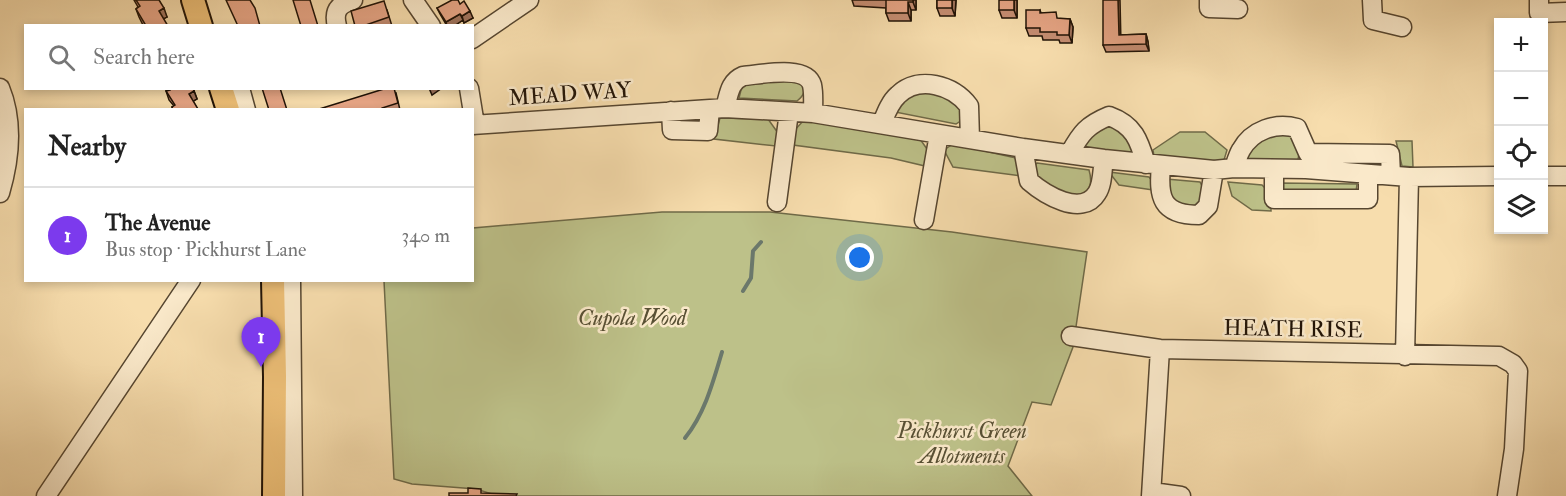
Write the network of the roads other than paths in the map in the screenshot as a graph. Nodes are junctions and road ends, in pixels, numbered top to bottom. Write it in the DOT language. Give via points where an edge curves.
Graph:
graph roads {
  1 [pos="193,0"];
  2 [pos="353,0"];
  3 [pos="413,0"];
  4 [pos="529,0"];
  5 [pos="1209,0"];
  6 [pos="1372,0"];
  7 [pos="1539,0"];
  8 [pos="1238,9"];
  9 [pos="1566,12"];
  10 [pos="200,24"];
  11 [pos="337,24"];
  12 [pos="430,24"];
  13 [pos="1402,27"];
  14 [pos="474,38"];
  15 [pos="0,88"];
  16 [pos="222,90"];
  17 [pos="241,90"];
  18 [pos="470,90"];
  19 [pos="227,108"];
  20 [pos="245,108"];
  21 [pos="472,108"];
  22 [pos="718,108"];
  23 [pos="789,112"];
  24 [pos="813,113"];
  25 [pos="882,123"];
  26 [pos="474,125"];
  27 [pos="939,134"];
  28 [pos="970,139"];
  29 [pos="1023,148"];
  30 [pos="1070,153"];
  31 [pos="1104,159"];
  32 [pos="1307,161"];
  33 [pos="1153,165"];
  34 [pos="1234,168"];
  35 [pos="1274,169"];
  36 [pos="1214,170"];
  37 [pos="1368,174"];
  38 [pos="1391,175"];
  39 [pos="1494,176"];
  40 [pos="1548,176"];
  41 [pos="1566,176"];
  42 [pos="1409,177"];
  43 [pos="0,193"];
  44 [pos="777,202"];
  45 [pos="924,220"];
  46 [pos="190,282"];
  47 [pos="273,282"];
  48 [pos="291,282"];
  49 [pos="1071,336"];
  50 [pos="1160,349"];
  51 [pos="1405,356"];
  52 [pos="1152,494"];
  53 [pos="46,496"];
  54 [pos="274,496"];
  55 [pos="293,496"];
  56 [pos="1181,496"];
  57 [pos="1507,496"];
  1 -- 10 [label="main road"];
  2 -- 11 [label="street" via="337,9"];
  3 -- 12 [label="street"];
  4 -- 14 [label="street"];
  5 -- 8 [label="street" via="1209,8"];
  6 -- 13 [label="street" via="1373,20"];
  7 -- 9 [label="street" via="1539,13"];
  15 -- 43 [label="street" via="9,130 8,167"];
  16 -- 19 [label="main road"];
  17 -- 20 [label="street"];
  18 -- 21 [label="street"];
  22 -- 23 [label="street, MEAD WAY"];
  22 -- 24 [label="street" via="731,84 742,76 794,72 802,73 812,83"];
  22 -- 26 [label="street, MEAD WAY"];
  23 -- 24 [label="street, MEAD WAY"];
  23 -- 44 [label="street"];
  24 -- 25 [label="street, MEAD WAY"];
  25 -- 27 [label="street, MEAD WAY"];
  25 -- 28 [label="street" via="899,93 925,83 934,84 969,106"];
  27 -- 28 [label="street, MEAD WAY"];
  27 -- 45 [label="street"];
  28 -- 29 [label="street, MEAD WAY"];
  29 -- 30 [label="street, MEAD WAY"];
  29 -- 31 [label="street" via="1029,181 1072,204 1097,194"];
  30 -- 31 [label="street, MEAD WAY"];
  30 -- 33 [label="street" via="1082,132 1109,116 1120,120 1136,136"];
  31 -- 33 [label="street, MEAD WAY"];
  32 -- 34 [label="street" via="1296,128 1285,125 1265,128 1252,138 1242,148"];
  32 -- 35 [label="street, MEAD WAY"];
  32 -- 37 [label="street, MEAD WAY"];
  32 -- 38 [label="street, MEAD WAY" via="1390,154"];
  33 -- 36 [label="street, MEAD WAY"];
  33 -- 36 [label="street" via="1164,204 1191,215 1198,215 1209,206"];
  34 -- 35 [label="street, MEAD WAY"];
  34 -- 36 [label="street, MEAD WAY"];
  35 -- 37 [label="street" via="1274,199 1368,199"];
  37 -- 38 [label="street, MEAD WAY"];
  38 -- 42 [label="street, MEAD WAY"];
  39 -- 42 [label="street, MEAD WAY"];
  40 -- 41 [label="street"];
  42 -- 51 [label="street"];
  46 -- 53 [label="street"];
  47 -- 54 [label="main road"];
  48 -- 55 [label="street"];
  49 -- 50 [label="street, HEATH RISE"];
  50 -- 51 [label="street, HEATH RISE"];
  50 -- 52 [label="street"];
  51 -- 57 [label="street, HEATH RISE" via="1499,356 1514,364 1518,381"];
  52 -- 56 [label="street"];
}
